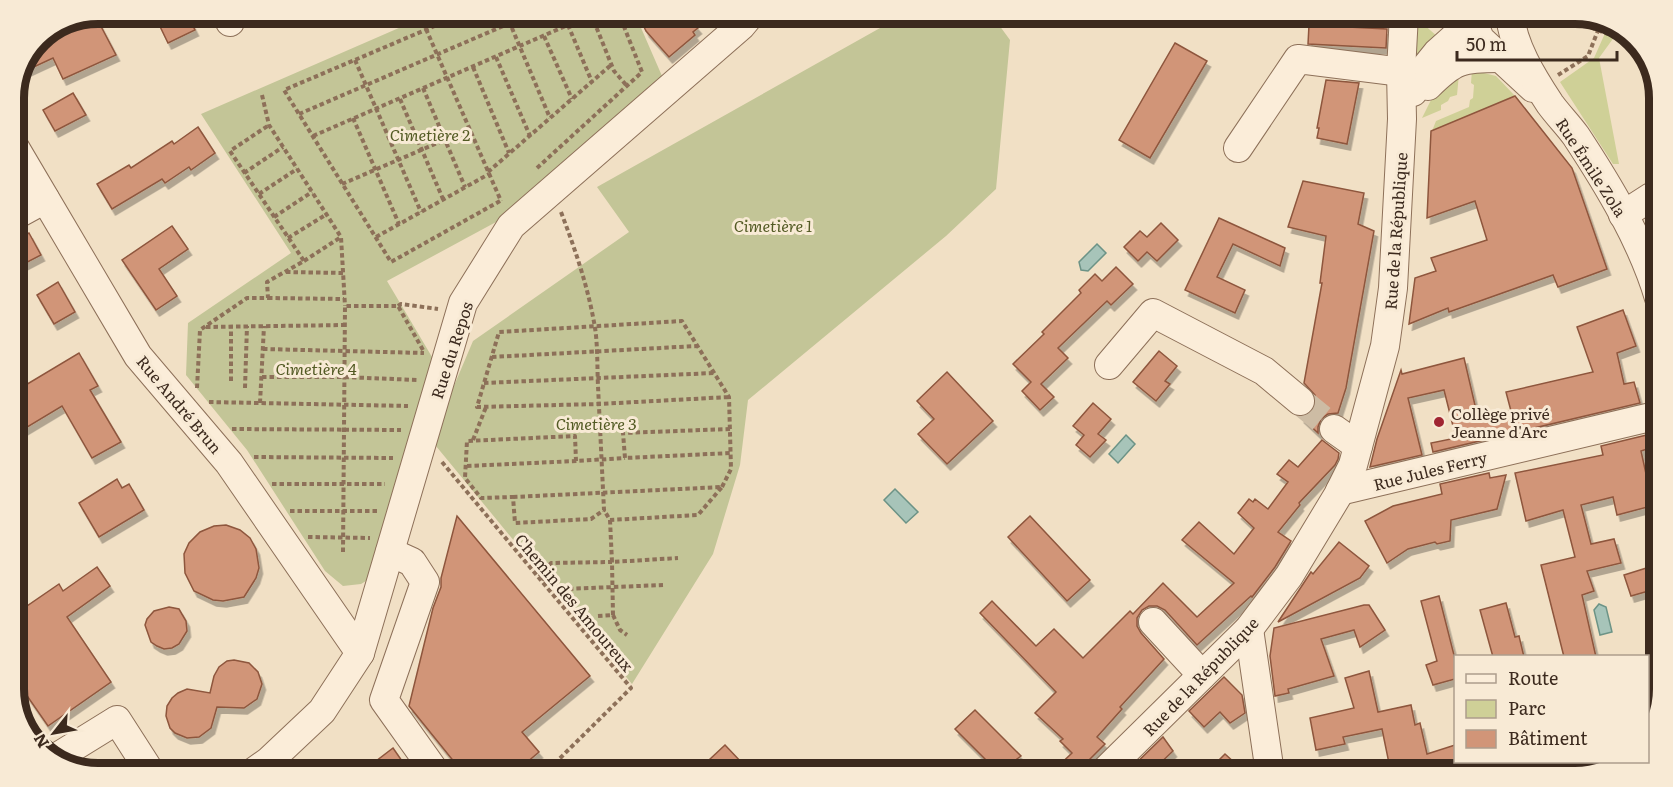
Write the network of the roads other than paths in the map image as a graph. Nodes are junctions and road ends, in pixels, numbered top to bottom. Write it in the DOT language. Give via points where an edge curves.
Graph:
graph roads {
  1 [pos="743,24"];
  2 [pos="1405,24"];
  3 [pos="1462,24"];
  4 [pos="1472,24"];
  5 [pos="1512,24"];
  6 [pos="1498,57"];
  7 [pos="1410,73"];
  8 [pos="1551,91"];
  9 [pos="1405,113"];
  10 [pos="1238,148"];
  11 [pos="24,163"];
  12 [pos="1649,198"];
  13 [pos="45,199"];
  14 [pos="24,211"];
  15 [pos="1623,215"];
  16 [pos="1649,272"];
  17 [pos="1109,365"];
  18 [pos="1300,401"];
  19 [pos="1649,417"];
  20 [pos="1334,429"];
  21 [pos="1358,446"];
  22 [pos="1340,491"];
  23 [pos="384,545"];
  24 [pos="1153,622"];
  25 [pos="1249,629"];
  26 [pos="360,653"];
  27 [pos="1202,675"];
  28 [pos="63,754"];
  29 [pos="144,763"];
  30 [pos="266,763"];
  31 [pos="428,763"];
  32 [pos="1114,763"];
  33 [pos="1268,763"];
  1 -- 23 [label="street, Rue du Repos" via="543,180 511,226 463,303 415,434"];
  2 -- 7 [label="street, Rue de la République"];
  3 -- 7 [label="street" via="1456,36"];
  4 -- 6 [label="street, Rue Émile Zola" via="1480,39"];
  5 -- 8 [label="street, Rue Émile Zola" via="1514,39"];
  6 -- 8 [label="street, Rue Émile Zola"];
  6 -- 9 [label="street" via="1456,62 1440,73"];
  7 -- 9 [label="street, Rue de la République"];
  7 -- 10 [label="street" via="1298,59"];
  8 -- 15 [label="street, Rue Émile Zola"];
  9 -- 21 [label="street, Rue de la République" via="1393,288 1385,346"];
  11 -- 13 [label="street, Rue André Brun"];
  12 -- 15 [label="street"];
  13 -- 14 [label="street"];
  13 -- 26 [label="street, Rue André Brun" via="138,356 230,463"];
  15 -- 16 [label="street, Rue Émile Zola"];
  17 -- 18 [label="street" via="1153,313 1264,371"];
  19 -- 22 [label="street, Rue Jules Ferry"];
  20 -- 21 [label="street"];
  21 -- 22 [label="street, Rue de la République"];
  22 -- 25 [label="street, Rue de la République" via="1289,576"];
  23 -- 26 [label="street, Rue du Repos"];
  23 -- 31 [label="street" via="412,562 425,582 384,700"];
  24 -- 27 [label="street"];
  25 -- 27 [label="street, Rue de la République"];
  25 -- 33 [label="street"];
  26 -- 30 [label="street, Rue du Repos" via="322,711"];
  27 -- 32 [label="street, Rue de la République"];
  28 -- 29 [label="street" via="117,720"];
}
